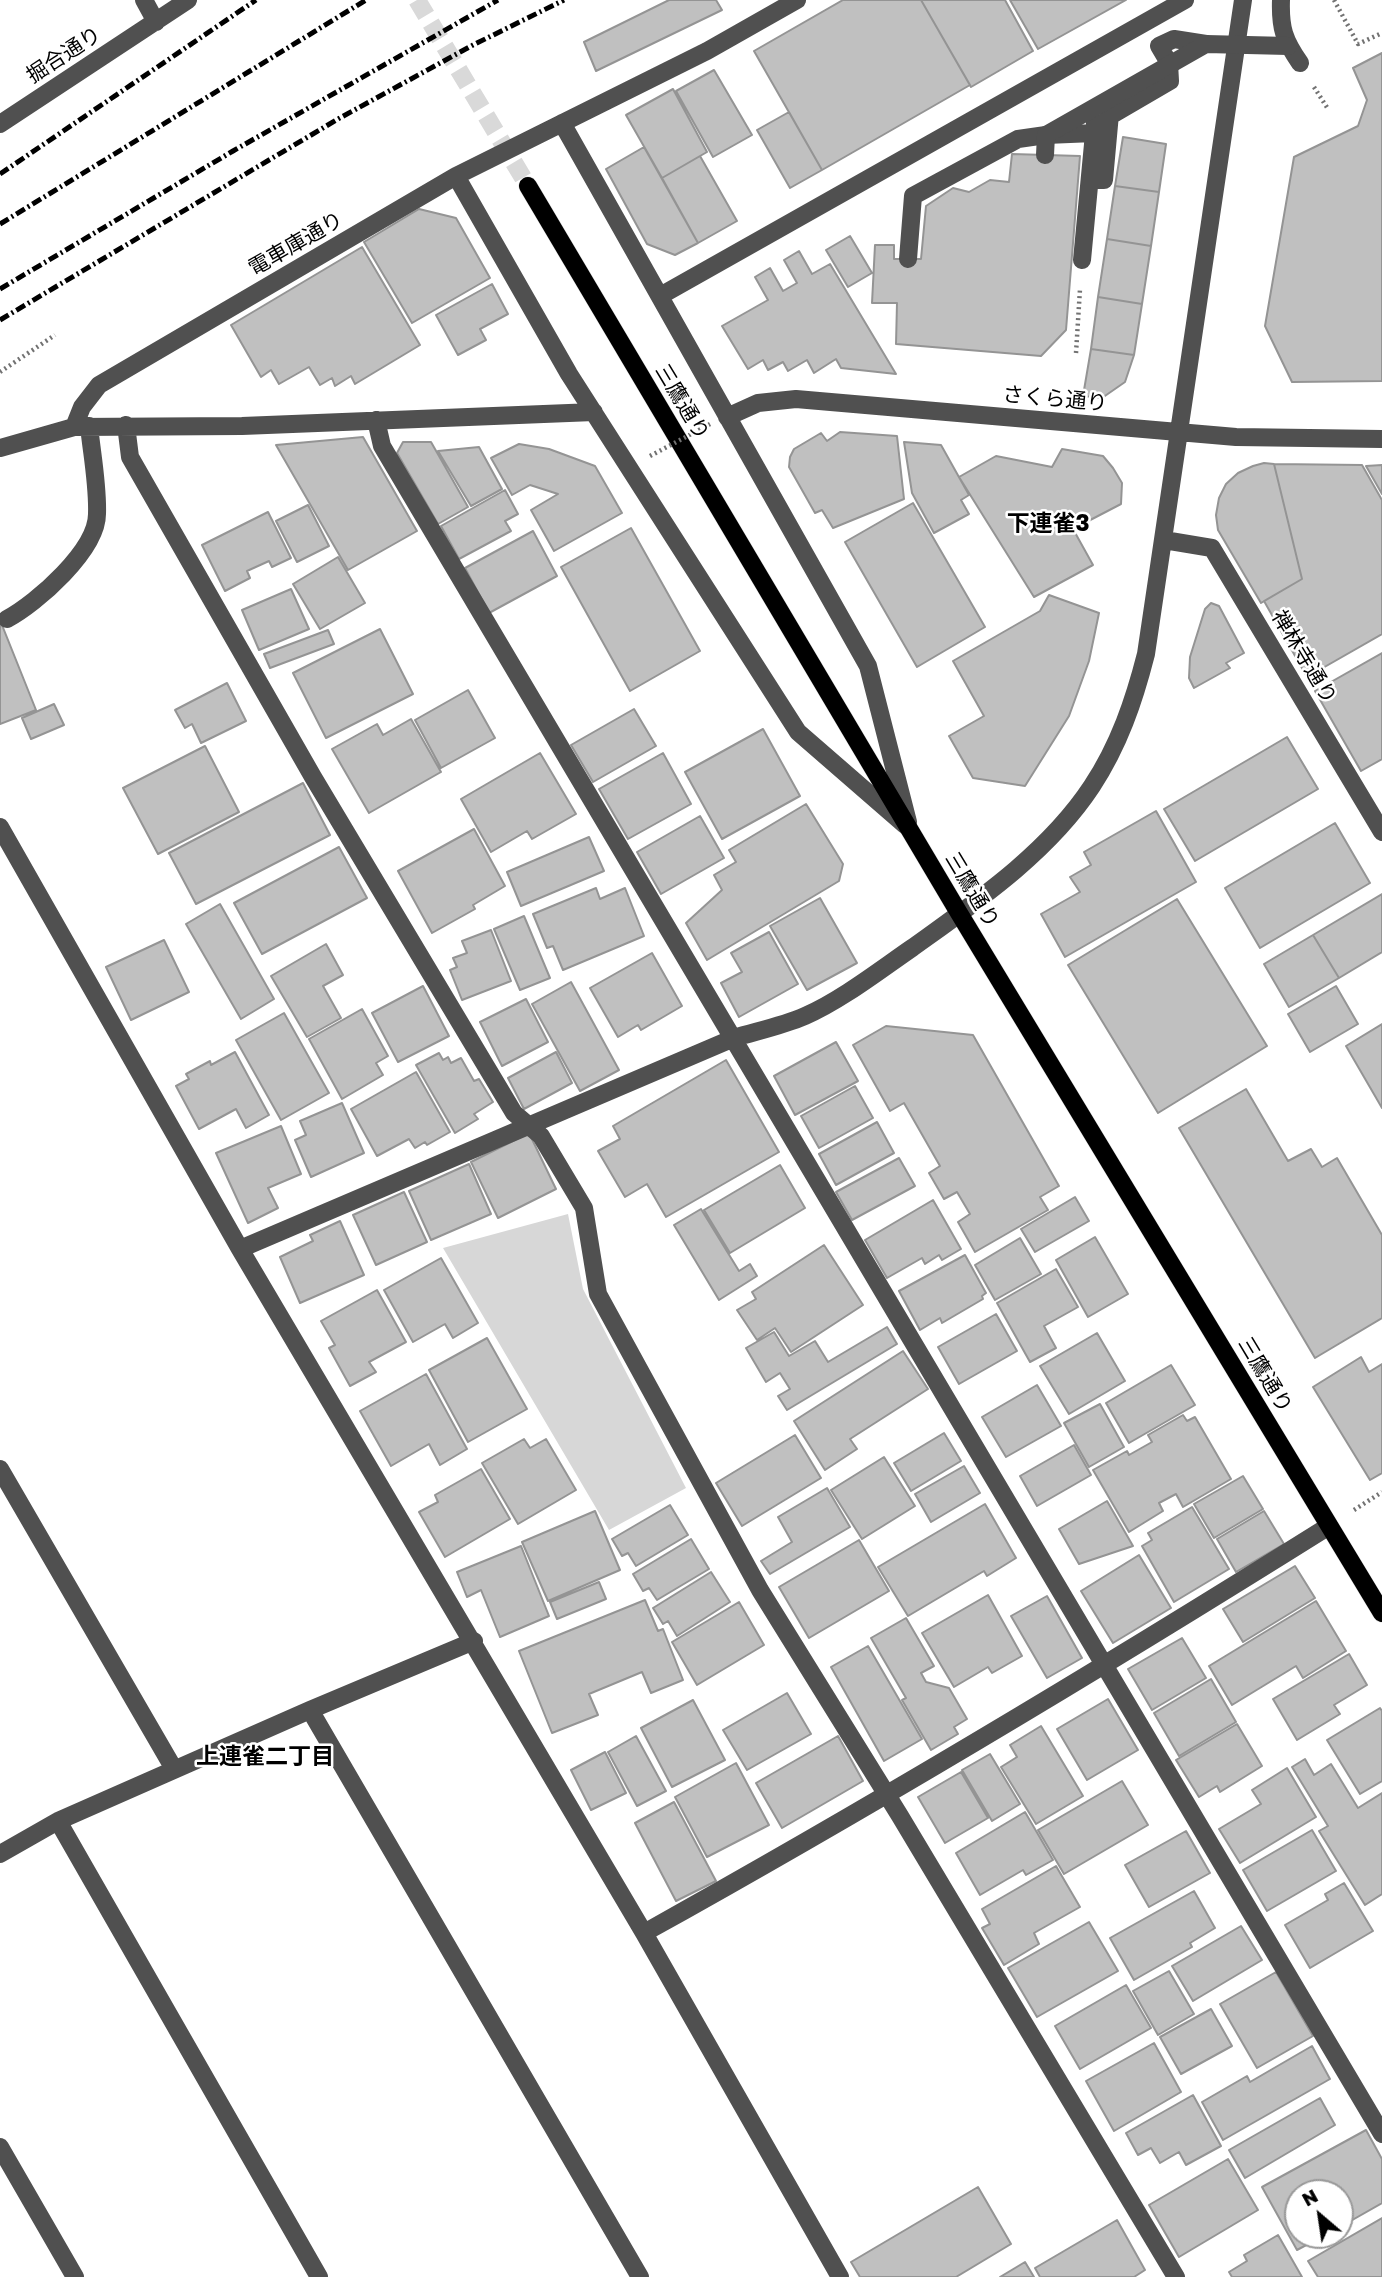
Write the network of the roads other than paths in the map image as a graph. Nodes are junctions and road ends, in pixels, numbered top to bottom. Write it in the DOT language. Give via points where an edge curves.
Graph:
graph roads {
  1 [pos="144,0"];
  2 [pos="188,0"];
  3 [pos="797,0"];
  4 [pos="1185,0"];
  5 [pos="1243,0"];
  6 [pos="1281,0"];
  7 [pos="156,22"];
  8 [pos="1288,46"];
  9 [pos="1300,63"];
  10 [pos="1107,106"];
  11 [pos="562,123"];
  12 [pos="0,124"];
  13 [pos="1094,132"];
  14 [pos="1046,135"];
  15 [pos="1045,155"];
  16 [pos="456,176"];
  17 [pos="1090,180"];
  18 [pos="528,186"];
  19 [pos="908,259"];
  20 [pos="1082,260"];
  21 [pos="660,296"];
  22 [pos="593,412"];
  23 [pos="376,420"];
  24 [pos="720,420"];
  25 [pos="126,425"];
  26 [pos="82,427"];
  27 [pos="1178,433"];
  28 [pos="1382,439"];
  29 [pos="0,449"];
  30 [pos="1164,540"];
  31 [pos="7,619"];
  32 [pos="0,827"];
  33 [pos="909,829"];
  34 [pos="1382,832"];
  35 [pos="959,914"];
  36 [pos="734,1038"];
  37 [pos="529,1124"];
  38 [pos="240,1249"];
  39 [pos="0,1469"];
  40 [pos="1329,1526"];
  41 [pos="1382,1614"];
  42 [pos="474,1641"];
  43 [pos="1102,1667"];
  44 [pos="310,1710"];
  45 [pos="174,1769"];
  46 [pos="887,1794"];
  47 [pos="58,1821"];
  48 [pos="0,1854"];
  49 [pos="644,1933"];
  50 [pos="1382,2134"];
  51 [pos="0,2147"];
  52 [pos="75,2277"];
  53 [pos="319,2277"];
  54 [pos="640,2277"];
  55 [pos="840,2277"];
  56 [pos="1176,2277"];
  1 -- 7 [label="street"];
  2 -- 7 [label="street, 掘合通り"];
  3 -- 11 [label="street, 電車庫通り"];
  4 -- 21 [label="street"];
  5 -- 27 [label="street"];
  6 -- 8 [label="street" via="1280,23"];
  7 -- 12 [label="street, 掘合通り"];
  8 -- 9 [label="street"];
  8 -- 10 [label="street, bridge" via="1206,44 1169,63"];
  10 -- 13 [label="street"];
  10 -- 14 [label="street, bridge"];
  10 -- 17 [label="street" via="1104,180"];
  11 -- 16 [label="street, 電車庫通り"];
  11 -- 21 [label="street"];
  13 -- 14 [label="street"];
  13 -- 17 [label="street"];
  14 -- 15 [label="street, bridge"];
  14 -- 19 [label="street" via="1018,139 913,196"];
  16 -- 22 [label="street"];
  16 -- 26 [label="street, 電車庫通り" via="99,385 82,407"];
  17 -- 20 [label="street"];
  18 -- 33 [label="main road, 三鷹通り"];
  21 -- 24 [label="street"];
  22 -- 23 [label="street"];
  22 -- 33 [label="street" via="799,733"];
  23 -- 25 [label="street"];
  23 -- 36 [label="street" via="382,446"];
  24 -- 27 [label="street, さくら通り" via="758,403 796,399"];
  24 -- 33 [label="street" via="868,666"];
  25 -- 26 [label="street"];
  25 -- 37 [label="street" via="130,457 313,778 514,1113"];
  26 -- 29 [label="street"];
  26 -- 31 [label="street" via="98,517 87,544 57,582"];
  27 -- 28 [label="street, さくら通り"];
  27 -- 30 [label="street"];
  30 -- 34 [label="street, 禅林寺通り" via="1212,548"];
  30 -- 35 [label="street" via="1146,654 1113,751 1059,829"];
  32 -- 38 [label="street"];
  33 -- 35 [label="main road, 三鷹通り"];
  35 -- 36 [label="street" via="872,976 805,1016"];
  35 -- 40 [label="main road, 三鷹通り"];
  36 -- 37 [label="street"];
  36 -- 43 [label="street"];
  37 -- 38 [label="street"];
  37 -- 46 [label="street" via="584,1208 598,1294 760,1590"];
  38 -- 42 [label="street"];
  39 -- 45 [label="street"];
  40 -- 41 [label="main road, 三鷹通り"];
  40 -- 43 [label="street"];
  42 -- 44 [label="street"];
  42 -- 49 [label="street"];
  43 -- 46 [label="street"];
  43 -- 50 [label="street"];
  44 -- 45 [label="street"];
  44 -- 54 [label="street"];
  45 -- 47 [label="street"];
  46 -- 49 [label="street"];
  46 -- 56 [label="street"];
  47 -- 48 [label="street"];
  47 -- 53 [label="street"];
  49 -- 55 [label="street"];
  51 -- 52 [label="street"];
}
